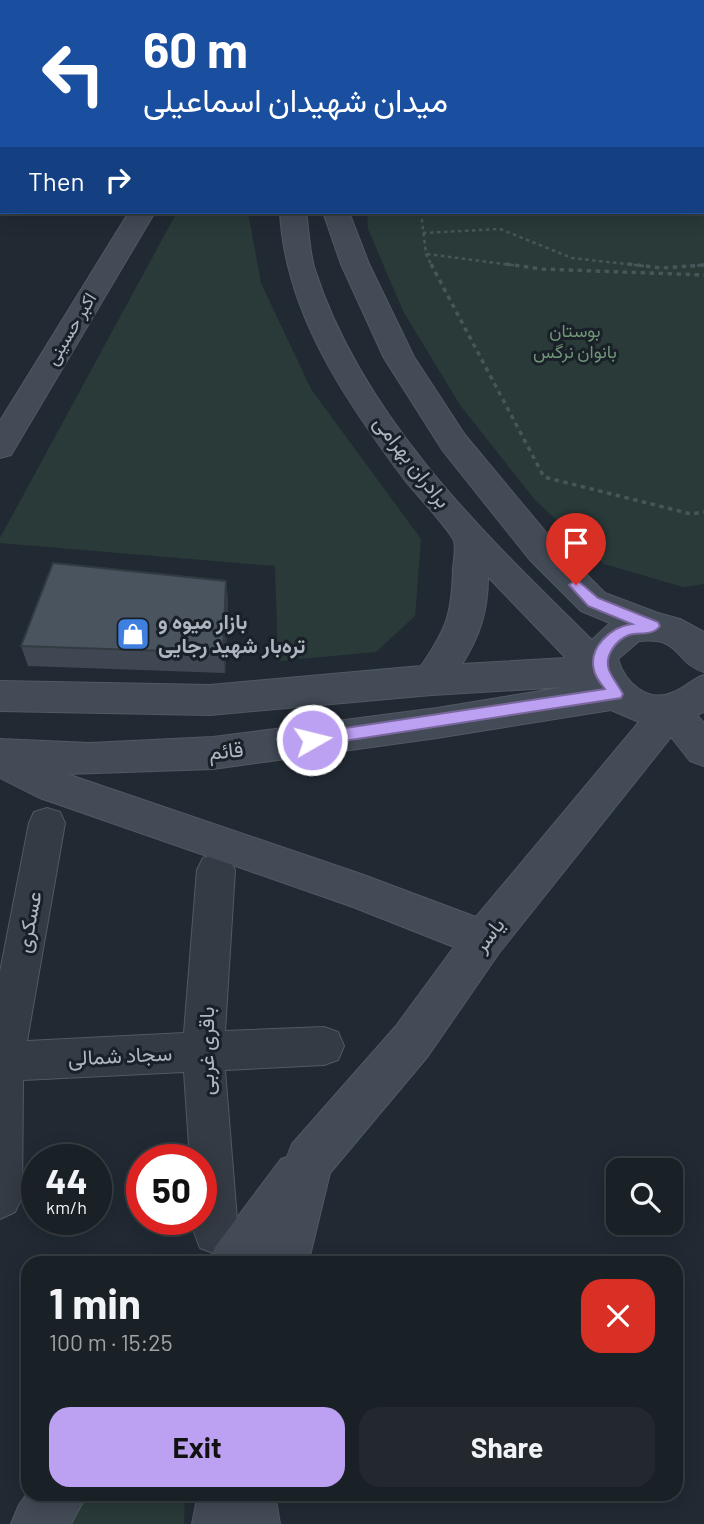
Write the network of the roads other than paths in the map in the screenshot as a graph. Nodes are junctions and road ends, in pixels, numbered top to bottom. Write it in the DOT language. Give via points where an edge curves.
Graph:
graph roads {
  1 [pos="141,214"];
  2 [pos="293,214"];
  3 [pos="337,214"];
  4 [pos="0,447"];
  5 [pos="471,535"];
  6 [pos="653,626"];
  7 [pos="699,645"];
  8 [pos="432,680"];
  9 [pos="609,682"];
  10 [pos="0,696"];
  11 [pos="688,700"];
  12 [pos="704,750"];
  13 [pos="0,758"];
  14 [pos="47,823"];
  15 [pos="216,870"];
  16 [pos="484,939"];
  17 [pos="324,1046"];
  18 [pos="203,1052"];
  19 [pos="1,1062"];
  20 [pos="309,1161"];
  21 [pos="0,1197"];
  22 [pos="224,1248"];
  23 [pos="285,1256"];
  24 [pos="55,1501"];
  25 [pos="224,1501"];
  26 [pos="249,1501"];
  27 [pos="38,1524"];
  28 [pos="219,1524"];
  29 [pos="253,1524"];
  1 -- 4 [label="main road, اکبر حسینی"];
  2 -- 5 [label="main road, برادران بهرامی" via="300,267 323,330 386,435"];
  3 -- 6 [label="main road" via="399,358 454,443 542,551 593,602"];
  5 -- 8 [label="main road" via="470,604 458,639"];
  5 -- 9 [label="main road, برادران بهرامی"];
  6 -- 7 [label="main road"];
  6 -- 9 [label="main road" via="637,627 612,638 600,658"];
  8 -- 9 [label="main road"];
  8 -- 10 [label="main road" via="210,700"];
  9 -- 11 [label="main road" via="641,708"];
  9 -- 13 [label="main road, قائم" via="437,723 213,753"];
  11 -- 12 [label="main road"];
  11 -- 16 [label="main road, یاسر"];
  13 -- 16 [label="main road" via="54,786"];
  14 -- 19 [label="street, عسکری"];
  15 -- 18 [label="street, باقری غربی"];
  16 -- 20 [label="main road, یاسر" via="412,1041"];
  17 -- 18 [label="street, سجاد شمالی"];
  18 -- 19 [label="street, سجاد شمالی"];
  18 -- 22 [label="street, باقری غربی"];
  19 -- 21 [label="street, عسکری"];
  20 -- 22 [label="main road, یاسر"];
  20 -- 23 [label="main road, یاسر"];
  24 -- 27 [label="main road"];
  25 -- 28 [label="main road"];
  26 -- 29 [label="main road"];
}
